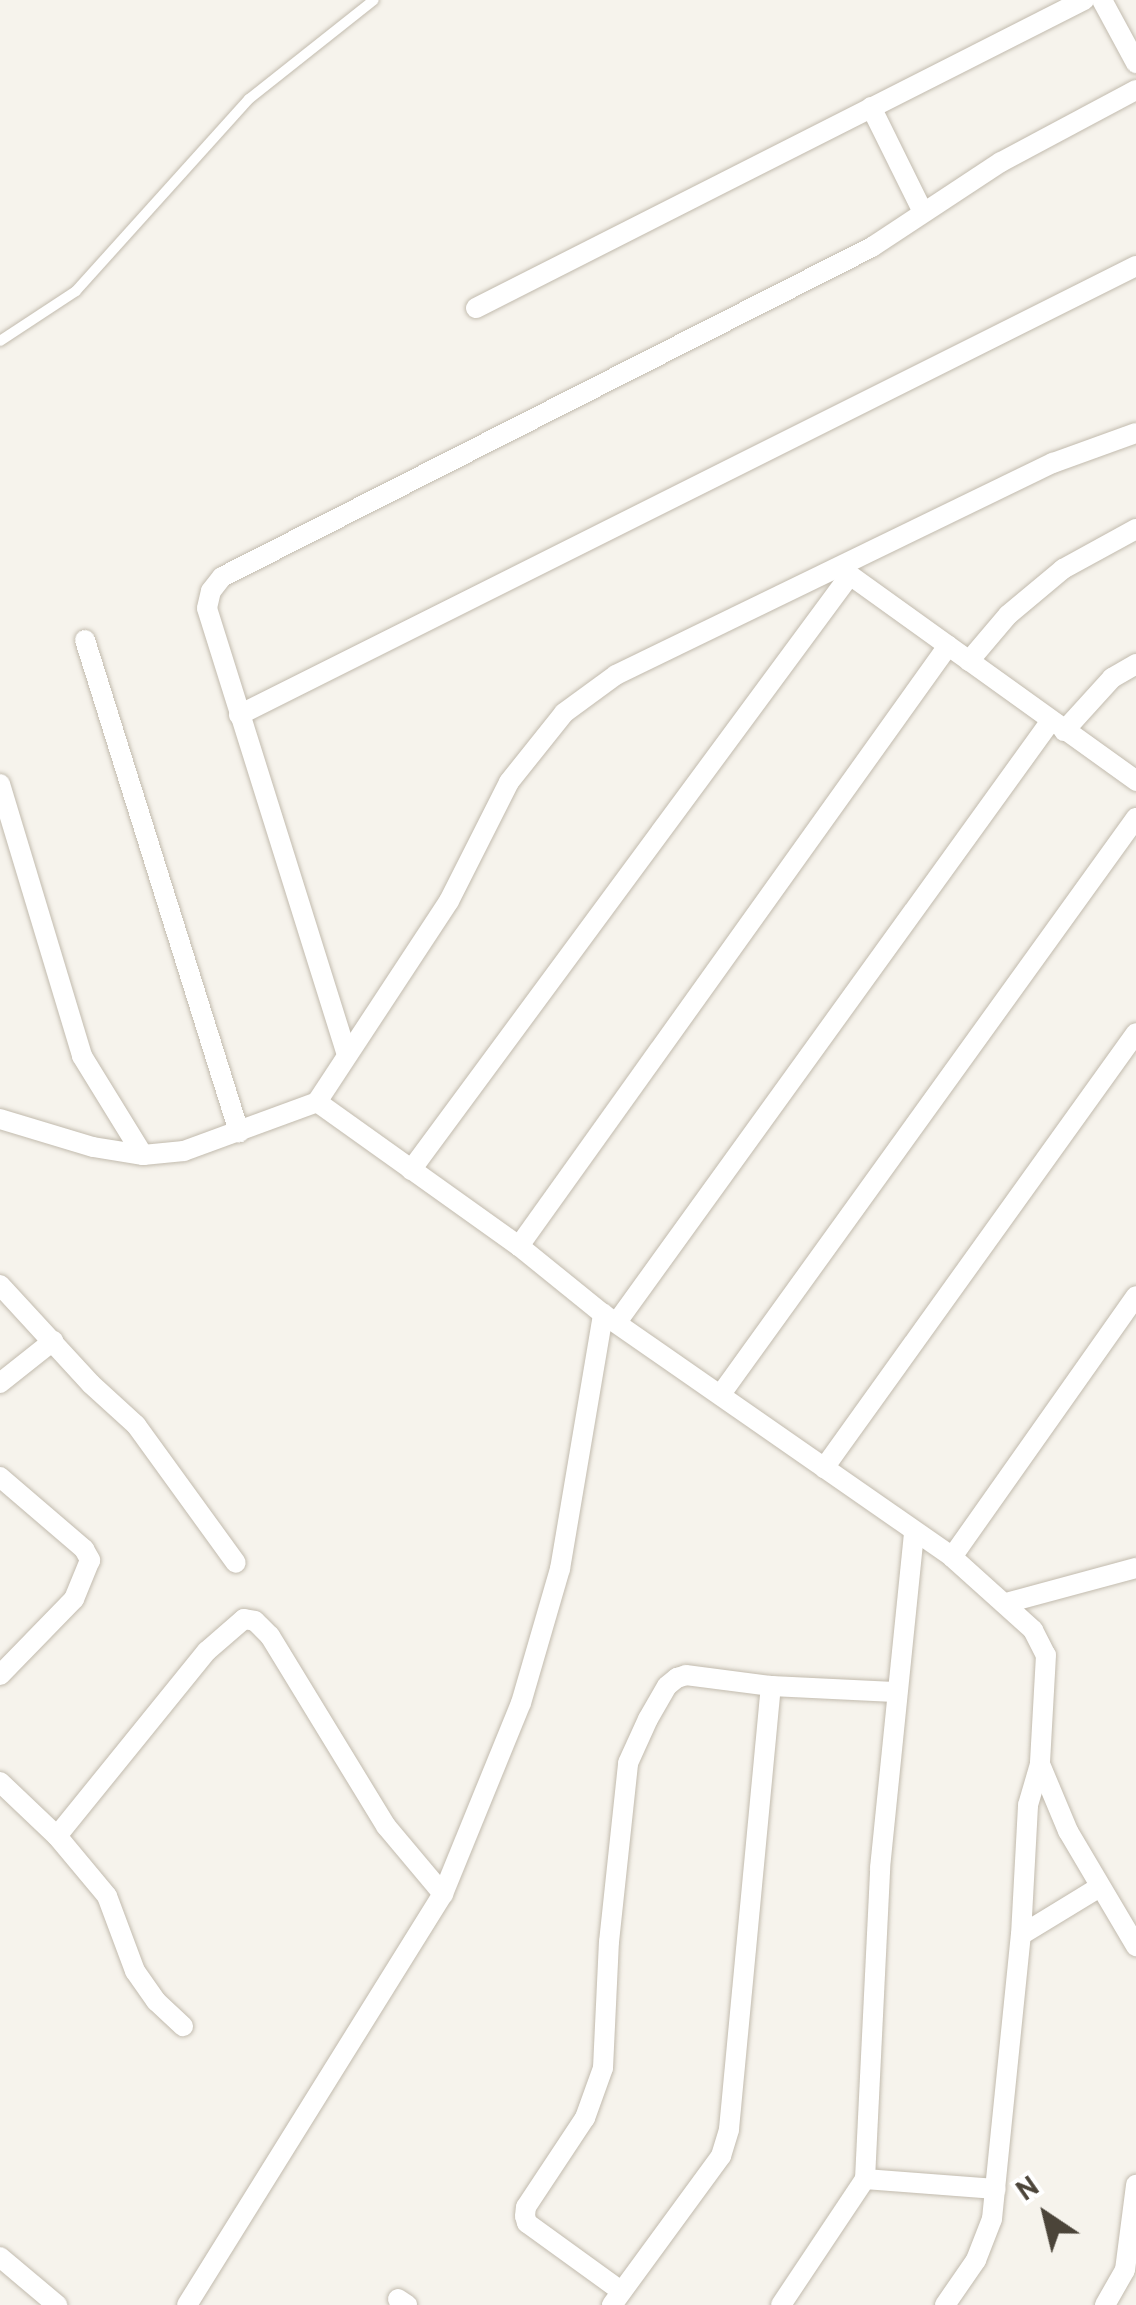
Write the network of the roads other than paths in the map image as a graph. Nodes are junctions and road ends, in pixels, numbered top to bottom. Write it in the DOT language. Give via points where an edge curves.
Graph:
graph roads {
  1 [pos="374,0"];
  2 [pos="1084,0"];
  3 [pos="1102,0"];
  4 [pos="1136,62"];
  5 [pos="1136,90"];
  6 [pos="872,107"];
  7 [pos="923,212"];
  8 [pos="1136,266"];
  9 [pos="476,308"];
  10 [pos="0,341"];
  11 [pos="1136,433"];
  12 [pos="1136,529"];
  13 [pos="844,571"];
  14 [pos="85,640"];
  15 [pos="948,646"];
  16 [pos="969,660"];
  17 [pos="1136,664"];
  18 [pos="239,714"];
  19 [pos="1057,726"];
  20 [pos="1136,781"];
  21 [pos="0,784"];
  22 [pos="1136,818"];
  23 [pos="1136,1033"];
  24 [pos="347,1055"];
  25 [pos="317,1102"];
  26 [pos="0,1119"];
  27 [pos="240,1132"];
  28 [pos="143,1155"];
  29 [pos="412,1170"];
  30 [pos="519,1246"];
  31 [pos="0,1285"];
  32 [pos="1136,1296"];
  33 [pos="610,1318"];
  34 [pos="53,1341"];
  35 [pos="0,1383"];
  36 [pos="721,1394"];
  37 [pos="824,1468"];
  38 [pos="0,1477"];
  39 [pos="914,1533"];
  40 [pos="952,1558"];
  41 [pos="236,1563"];
  42 [pos="1136,1568"];
  43 [pos="1006,1603"];
  44 [pos="0,1675"];
  45 [pos="770,1686"];
  46 [pos="895,1692"];
  47 [pos="1040,1764"];
  48 [pos="0,1782"];
  49 [pos="58,1836"];
  50 [pos="1098,1888"];
  51 [pos="444,1894"];
  52 [pos="1021,1935"];
  53 [pos="1136,1946"];
  54 [pos="183,2026"];
  55 [pos="865,2179"];
  56 [pos="1136,2184"];
  57 [pos="996,2189"];
  58 [pos="0,2257"];
  59 [pos="617,2298"];
  60 [pos="56,2305"];
  61 [pos="187,2305"];
  62 [pos="780,2305"];
  63 [pos="944,2305"];
  64 [pos="1105,2305"];
  1 -- 10 [label="lane" via="249,99 76,291"];
  2 -- 6 [label="street"];
  3 -- 4 [label="street"];
  5 -- 7 [label="street"];
  6 -- 7 [label="street"];
  6 -- 9 [label="street"];
  7 -- 18 [label="street" via="872,246 222,576 207,608"];
  8 -- 18 [label="street"];
  11 -- 13 [label="street" via="1053,462"];
  12 -- 16 [label="street" via="1063,569 1008,615"];
  13 -- 15 [label="street"];
  13 -- 24 [label="street" via="616,675 564,713 509,782 449,901"];
  13 -- 29 [label="street"];
  14 -- 27 [label="street"];
  15 -- 16 [label="street"];
  15 -- 30 [label="street"];
  16 -- 19 [label="street"];
  17 -- 19 [label="street"];
  18 -- 24 [label="street"];
  19 -- 20 [label="street"];
  19 -- 33 [label="street"];
  21 -- 28 [label="street" via="82,1056"];
  22 -- 36 [label="street"];
  23 -- 37 [label="street"];
  24 -- 25 [label="street"];
  25 -- 27 [label="street"];
  25 -- 29 [label="street"];
  26 -- 28 [label="street"];
  27 -- 28 [label="street" via="184,1151"];
  29 -- 30 [label="street"];
  30 -- 33 [label="street"];
  31 -- 34 [label="street"];
  32 -- 40 [label="street"];
  33 -- 36 [label="street"];
  33 -- 51 [label="street" via="560,1569 521,1704"];
  34 -- 35 [label="street"];
  34 -- 41 [label="street" via="148,1439"];
  36 -- 37 [label="street"];
  37 -- 39 [label="street"];
  38 -- 44 [label="street" via="90,1560 74,1600"];
  39 -- 40 [label="street"];
  39 -- 46 [label="street"];
  40 -- 43 [label="street"];
  42 -- 43 [label="street"];
  43 -- 47 [label="street" via="1046,1655"];
  45 -- 46 [label="street"];
  45 -- 59 [label="street" via="729,2128 721,2156"];
  45 -- 59 [label="street" via="677,1678 666,1686 628,1763 608,1942 603,2068 585,2118 525,2216"];
  46 -- 55 [label="street"];
  47 -- 50 [label="street"];
  47 -- 52 [label="street" via="1028,1805"];
  48 -- 49 [label="street"];
  49 -- 51 [label="street" via="208,1651 244,1619 270,1636 386,1826"];
  49 -- 54 [label="street" via="107,1896 134,1971"];
  50 -- 52 [label="street"];
  50 -- 53 [label="street"];
  51 -- 61 [label="street"];
  52 -- 57 [label="street"];
  55 -- 57 [label="street"];
  55 -- 62 [label="street"];
  56 -- 64 [label="street" via="1124,2270"];
  57 -- 63 [label="street" via="987,2239"];
  58 -- 60 [label="street"];
}
